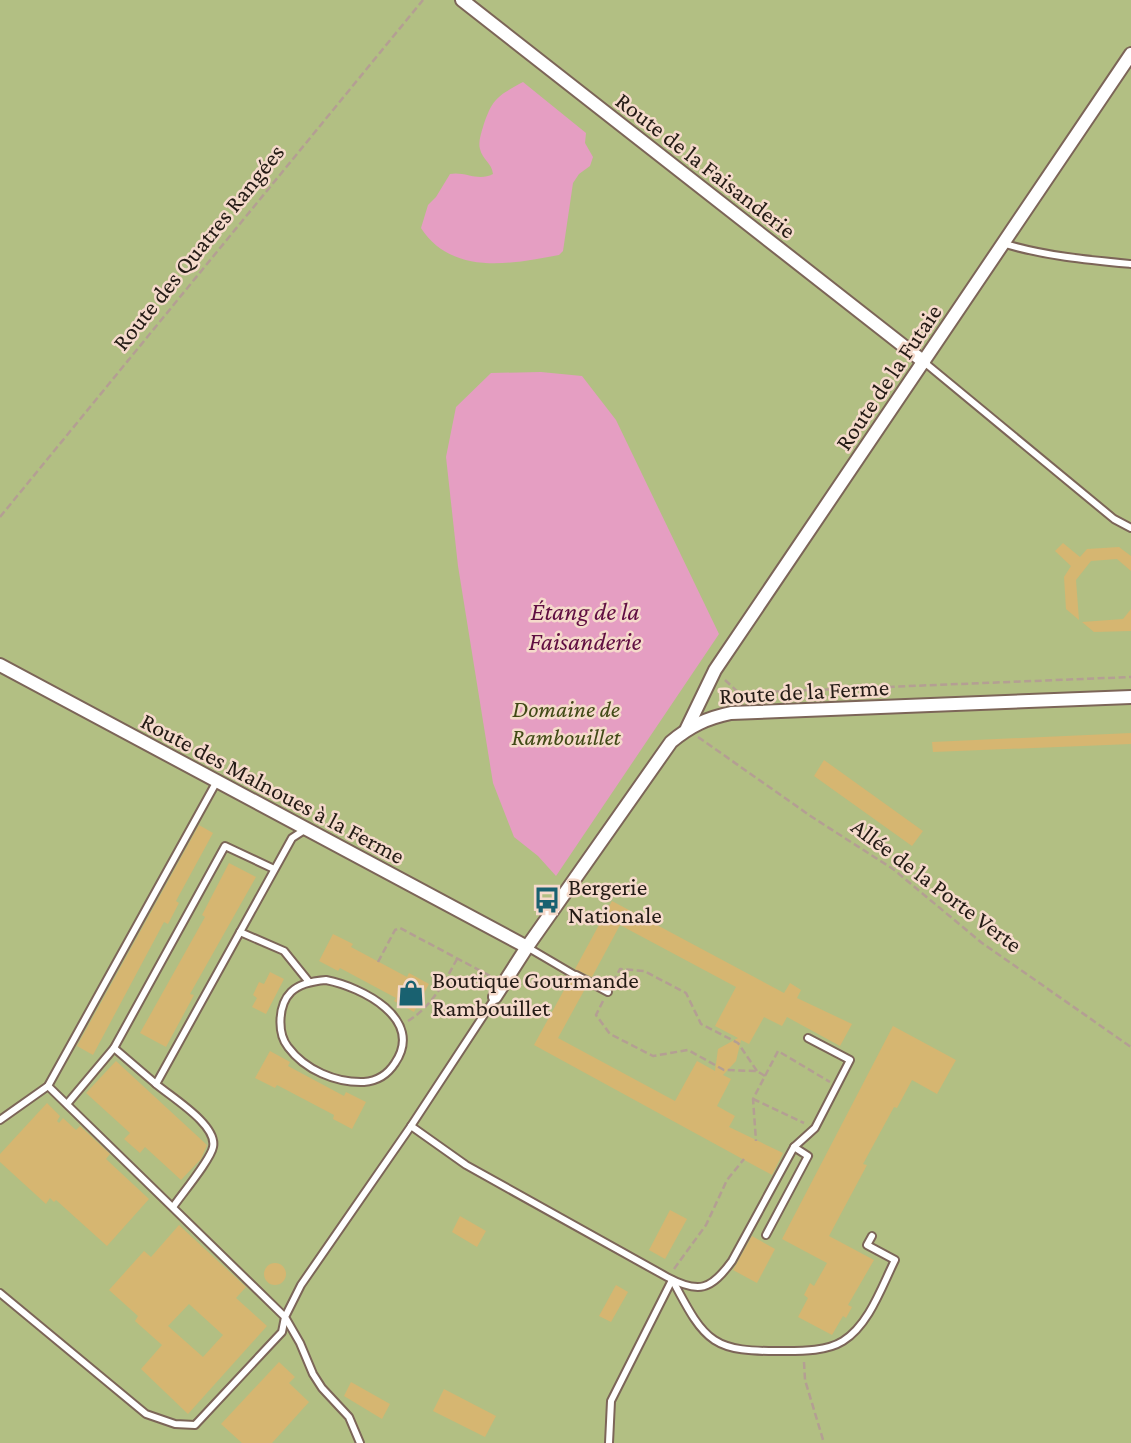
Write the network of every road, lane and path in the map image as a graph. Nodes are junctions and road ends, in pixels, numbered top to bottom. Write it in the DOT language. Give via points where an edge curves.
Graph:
graph roads {
  1 [pos="424,0"];
  2 [pos="462,0"];
  3 [pos="1131,54"];
  4 [pos="1002,243"];
  5 [pos="1131,264"];
  6 [pos="924,362"];
  7 [pos="0,517"];
  8 [pos="1131,528"];
  9 [pos="0,665"];
  10 [pos="715,670"];
  11 [pos="1131,677"];
  12 [pos="1131,697"];
  13 [pos="687,728"];
  14 [pos="217,781"];
  15 [pos="306,829"];
  16 [pos="274,869"];
  17 [pos="240,932"];
  18 [pos="527,947"];
  19 [pos="457,959"];
  20 [pos="378,962"];
  21 [pos="309,982"];
  22 [pos="504,984"];
  23 [pos="608,992"];
  24 [pos="495,997"];
  25 [pos="401,1026"];
  26 [pos="808,1038"];
  27 [pos="1131,1047"];
  28 [pos="114,1048"];
  29 [pos="757,1071"];
  30 [pos="765,1076"];
  31 [pos="820,1077"];
  32 [pos="156,1084"];
  33 [pos="48,1086"];
  34 [pos="753,1099"];
  35 [pos="67,1104"];
  36 [pos="797,1119"];
  37 [pos="0,1120"];
  38 [pos="411,1126"];
  39 [pos="756,1141"];
  40 [pos="794,1147"];
  41 [pos="744,1159"];
  42 [pos="173,1207"];
  43 [pos="766,1235"];
  44 [pos="872,1236"];
  45 [pos="670,1278"];
  46 [pos="0,1293"];
  47 [pos="285,1317"];
  48 [pos="803,1351"];
  49 [pos="360,1443"];
  50 [pos="609,1443"];
  51 [pos="824,1443"];
  1 -- 7 [label="path, Route des Quatres Rangées"];
  2 -- 6 [label="street, Route de la Faisanderie"];
  3 -- 4 [label="street, Route de la Futaie"];
  4 -- 5 [label="lane" via="1066,257"];
  4 -- 6 [label="street, Route de la Futaie"];
  6 -- 8 [label="lane" via="1114,519"];
  6 -- 10 [label="street, Route de la Futaie"];
  9 -- 14 [label="street, Route des Malnoues à la Ferme"];
  10 -- 11 [label="path" via="739,693"];
  10 -- 13 [label="street, Route de la Futaie"];
  12 -- 13 [label="street, Route de la Ferme" via="731,713"];
  13 -- 18 [label="street, Route de la Ferme" via="671,742"];
  13 -- 27 [label="path, Allée de la Porte Verte" via="892,869 982,943"];
  14 -- 15 [label="street, Route des Malnoues à la Ferme"];
  14 -- 33 [label="lane"];
  15 -- 16 [label="lane" via="292,838"];
  15 -- 18 [label="street, Route des Malnoues à la Ferme"];
  16 -- 17 [label="lane"];
  16 -- 28 [label="lane" via="225,846"];
  17 -- 21 [label="lane" via="284,951"];
  17 -- 32 [label="lane"];
  18 -- 22 [label="street, Route de la Ferme"];
  18 -- 23 [label="lane"];
  19 -- 20 [label="path" via="400,928"];
  19 -- 22 [label="path"];
  19 -- 25 [label="path" via="440,991"];
  21 -- 25 [label="lane" via="326,980 360,990"];
  21 -- 25 [label="lane" via="291,991 284,1004 282,1034 295,1055 324,1074 355,1082 379,1078 401,1054"];
  22 -- 24 [label="street, Route de la Ferme"];
  23 -- 29 [label="path" via="596,1015 610,1034 653,1056 688,1051 724,1070"];
  23 -- 29 [label="path" via="620,969 645,971 686,993 701,1024 737,1043"];
  24 -- 38 [label="lane"];
  26 -- 40 [label="lane" via="850,1060 815,1129"];
  28 -- 32 [label="lane"];
  28 -- 35 [label="lane"];
  29 -- 30 [label="path"];
  30 -- 31 [label="path" via="778,1051"];
  30 -- 34 [label="path"];
  32 -- 42 [label="lane" via="204,1123 214,1138 213,1149"];
  33 -- 35 [label="lane"];
  33 -- 37 [label="lane"];
  34 -- 36 [label="path"];
  34 -- 39 [label="path"];
  35 -- 42 [label="lane"];
  38 -- 45 [label="lane" via="466,1165"];
  38 -- 47 [label="lane" via="301,1285"];
  40 -- 43 [label="lane" via="808,1156"];
  40 -- 45 [label="lane" via="721,1276 705,1287 687,1288"];
  41 -- 45 [label="path"];
  42 -- 47 [label="lane"];
  44 -- 48 [label="lane" via="867,1245 895,1260 867,1314 842,1342"];
  45 -- 48 [label="lane" via="698,1325 720,1344 746,1352"];
  45 -- 50 [label="lane" via="611,1401"];
  46 -- 47 [label="lane" via="146,1414 175,1424 195,1425 282,1332"];
  47 -- 49 [label="lane" via="313,1374 349,1417"];
  48 -- 51 [label="path" via="805,1380"];
}
